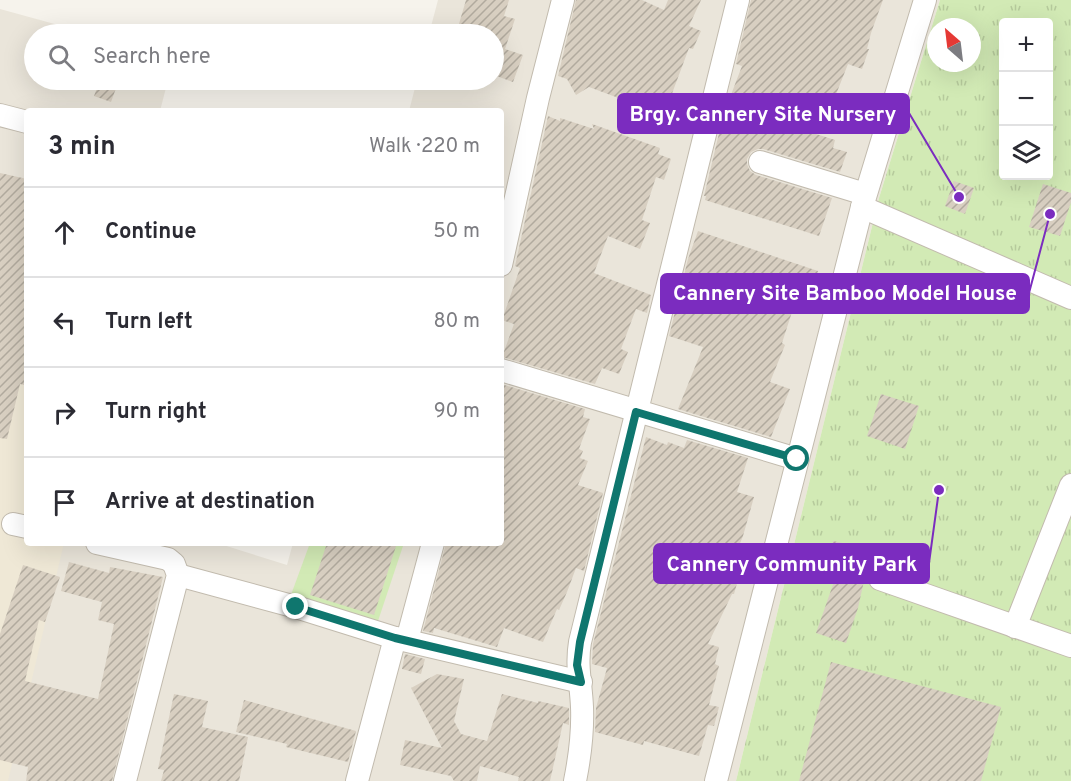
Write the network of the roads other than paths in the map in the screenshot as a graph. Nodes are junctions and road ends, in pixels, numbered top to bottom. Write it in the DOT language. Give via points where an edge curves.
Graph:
graph roads {
  1 [pos="563,0"];
  2 [pos="738,0"];
  3 [pos="925,0"];
  4 [pos="0,115"];
  5 [pos="24,121"];
  6 [pos="760,162"];
  7 [pos="864,200"];
  8 [pos="504,253"];
  9 [pos="1071,298"];
  10 [pos="504,371"];
  11 [pos="636,412"];
  12 [pos="797,459"];
  13 [pos="1071,485"];
  14 [pos="110,546"];
  15 [pos="432,546"];
  16 [pos="178,575"];
  17 [pos="880,579"];
  18 [pos="1015,627"];
  19 [pos="401,639"];
  20 [pos="1071,646"];
  21 [pos="581,682"];
  22 [pos="125,781"];
  23 [pos="357,781"];
  24 [pos="575,781"];
  25 [pos="716,781"];
  1 -- 8 [label="street"];
  2 -- 11 [label="street"];
  3 -- 7 [label="street"];
  4 -- 5 [label="street"];
  6 -- 7 [label="street"];
  7 -- 9 [label="street"];
  7 -- 12 [label="street"];
  10 -- 11 [label="street"];
  11 -- 12 [label="street"];
  11 -- 21 [label="street" via="580,642 577,665"];
  12 -- 25 [label="street"];
  13 -- 18 [label="street"];
  14 -- 16 [label="street" via="168,559"];
  15 -- 19 [label="street"];
  16 -- 19 [label="street"];
  16 -- 22 [label="street"];
  17 -- 18 [label="street"];
  18 -- 20 [label="street"];
  19 -- 21 [label="street"];
  19 -- 23 [label="street"];
  21 -- 24 [label="street" via="583,724"];
}
